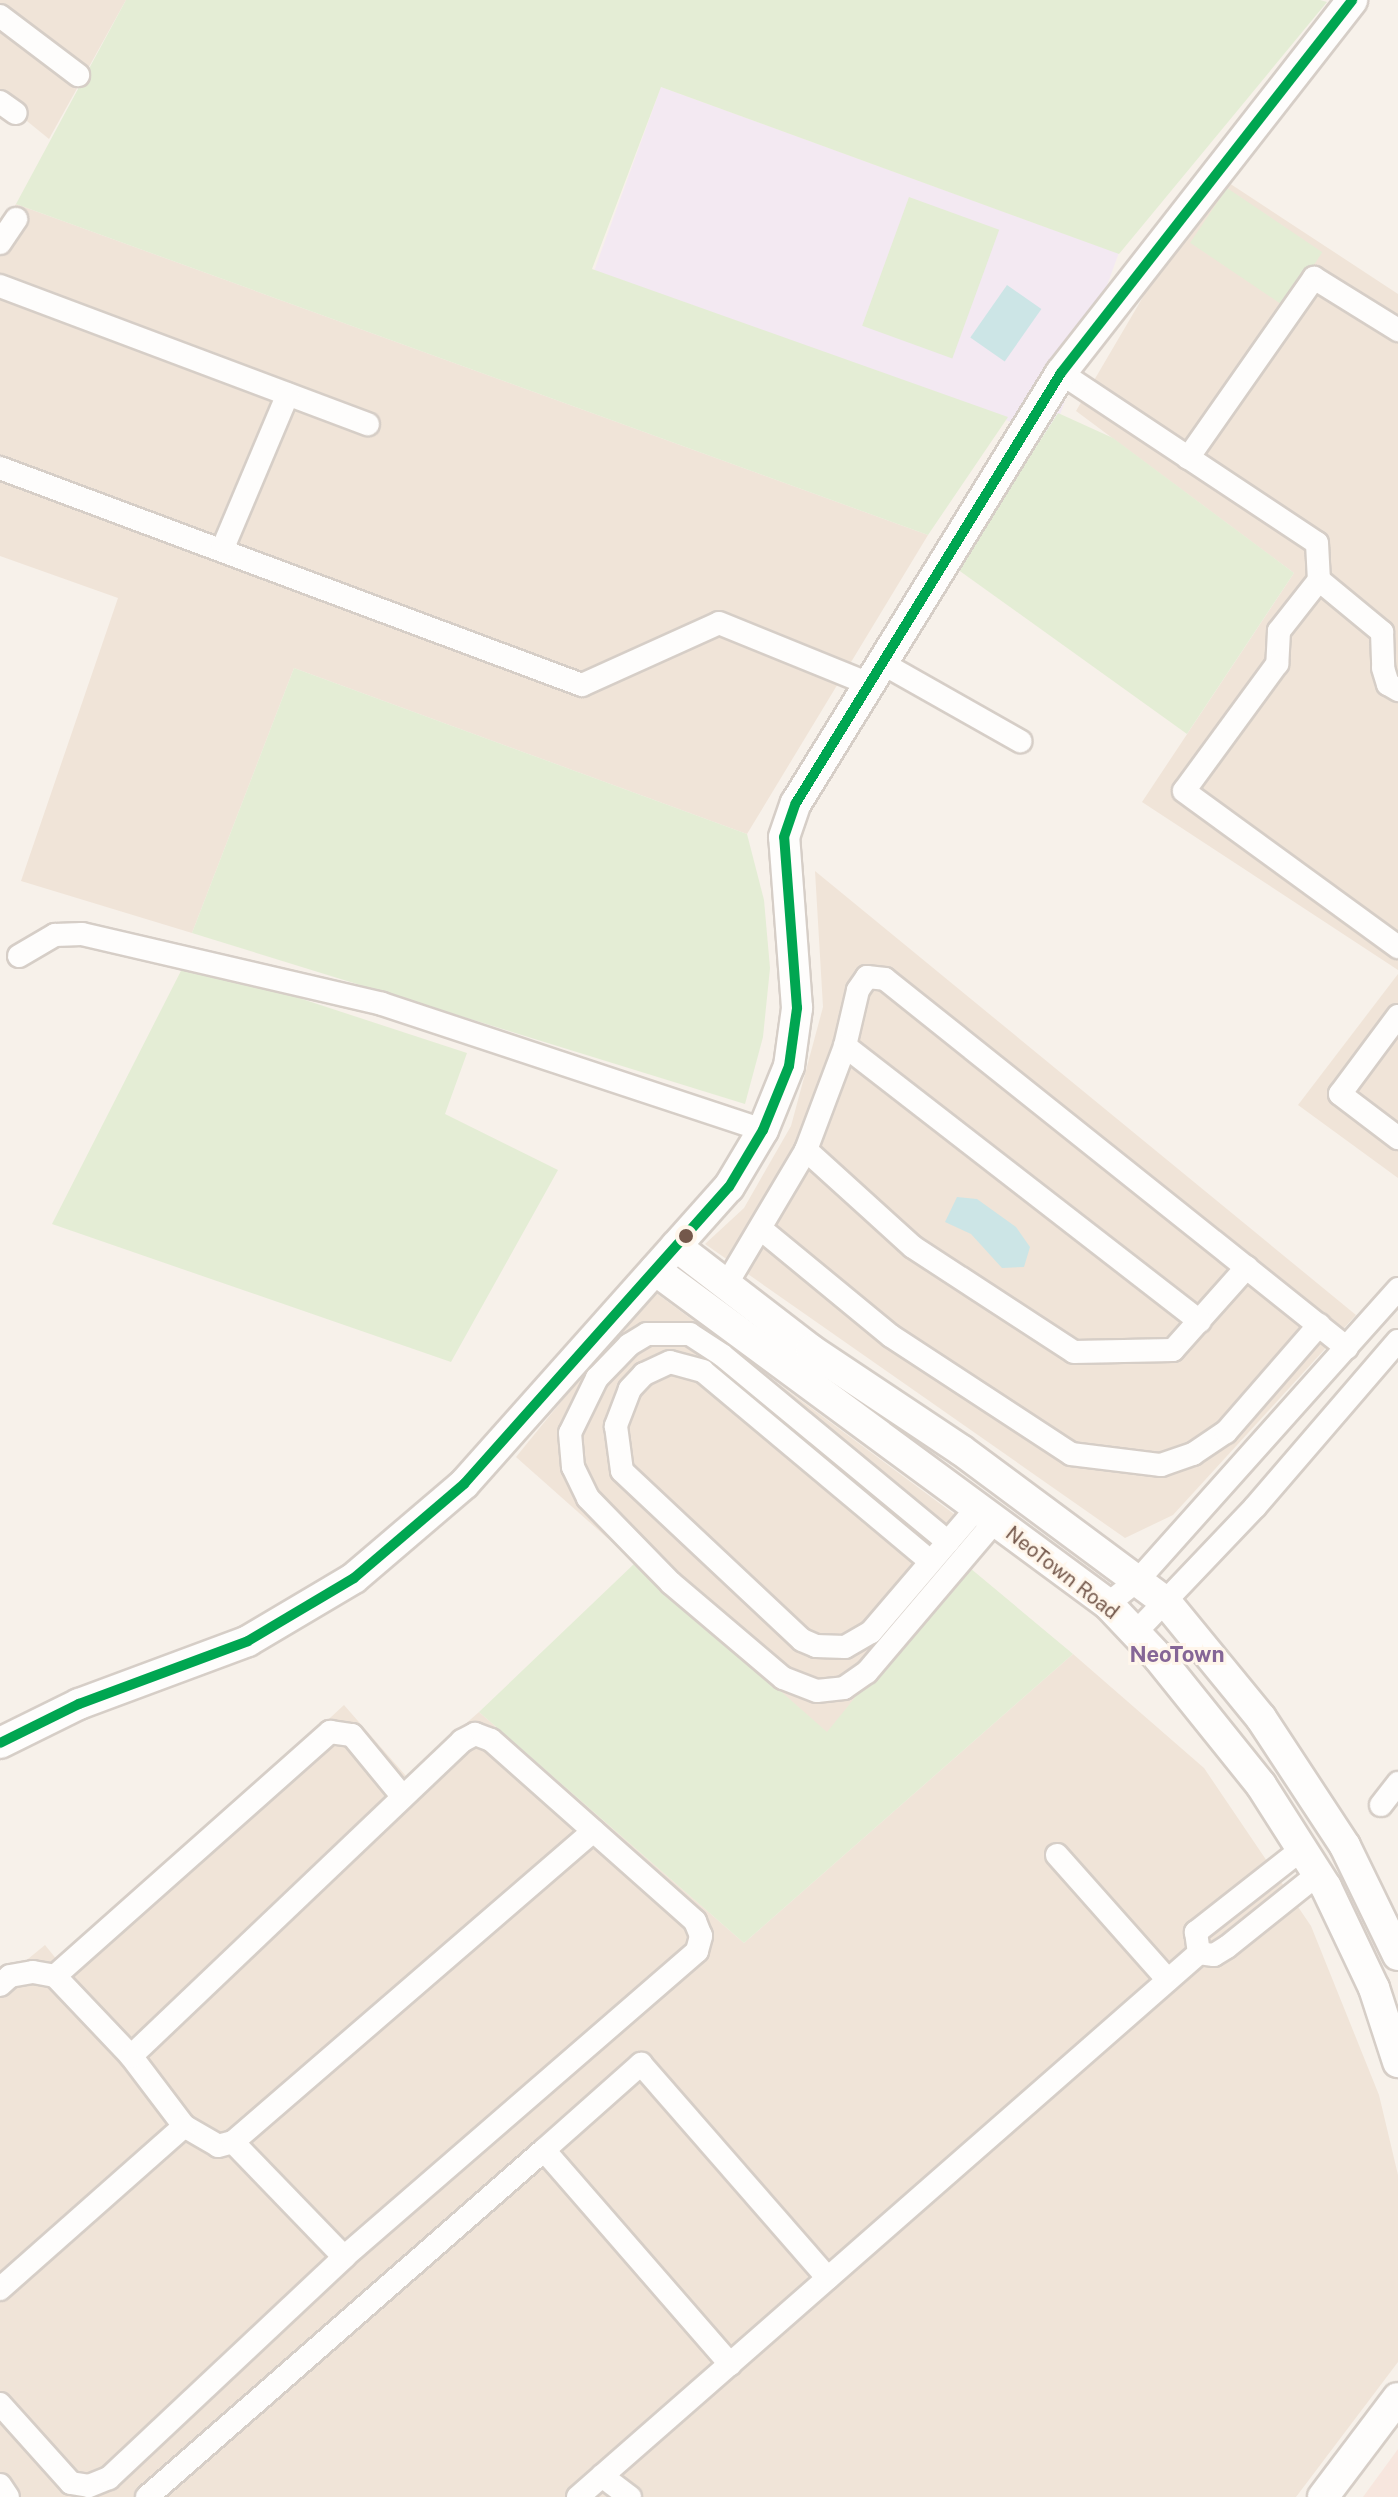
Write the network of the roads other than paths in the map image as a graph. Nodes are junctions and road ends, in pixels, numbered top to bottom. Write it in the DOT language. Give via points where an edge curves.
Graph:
graph roads {
  1 [pos="1352,0"];
  2 [pos="0,16"];
  3 [pos="78,75"];
  4 [pos="16,219"];
  5 [pos="0,243"];
  6 [pos="0,286"];
  7 [pos="1398,330"];
  8 [pos="1061,373"];
  9 [pos="288,394"];
  10 [pos="368,424"];
  11 [pos="1188,458"];
  12 [pos="0,468"];
  13 [pos="222,550"];
  14 [pos="1319,580"];
  15 [pos="1390,628"];
  16 [pos="876,674"];
  17 [pos="1398,690"];
  18 [pos="1020,741"];
  19 [pos="1398,947"];
  20 [pos="19,956"];
  21 [pos="1398,1016"];
  22 [pos="845,1046"];
  23 [pos="763,1130"];
  24 [pos="1398,1138"];
  25 [pos="806,1150"];
  26 [pos="761,1229"];
  27 [pos="676,1246"];
  28 [pos="1247,1267"];
  29 [pos="655,1270"];
  30 [pos="725,1273"];
  31 [pos="1398,1289"];
  32 [pos="1200,1321"];
  33 [pos="1323,1328"];
  34 [pos="1398,1341"];
  35 [pos="1347,1348"];
  36 [pos="986,1514"];
  37 [pos="948,1542"];
  38 [pos="930,1561"];
  39 [pos="1139,1579"];
  40 [pos="1166,1602"];
  41 [pos="1108,1604"];
  42 [pos="1135,1633"];
  43 [pos="0,1743"];
  44 [pos="1398,1783"];
  45 [pos="403,1797"];
  46 [pos="1381,1805"];
  47 [pos="593,1831"];
  48 [pos="1057,1855"];
  49 [pos="1310,1861"];
  50 [pos="1199,1953"];
  51 [pos="1398,1955"];
  52 [pos="55,1976"];
  53 [pos="1168,1980"];
  54 [pos="0,1985"];
  55 [pos="131,2056"];
  56 [pos="1398,2062"];
  57 [pos="184,2126"];
  58 [pos="233,2142"];
  59 [pos="544,2150"];
  60 [pos="344,2257"];
  61 [pos="828,2278"];
  62 [pos="0,2289"];
  63 [pos="730,2364"];
  64 [pos="1398,2398"];
  65 [pos="0,2404"];
  66 [pos="602,2476"];
  67 [pos="0,2485"];
  68 [pos="84,2492"];
  69 [pos="8,2497"];
  70 [pos="147,2497"];
  71 [pos="578,2497"];
  72 [pos="630,2497"];
  73 [pos="1323,2497"];
  1 -- 8 [label="street"];
  2 -- 3 [label="street"];
  4 -- 5 [label="street"];
  6 -- 9 [label="street"];
  7 -- 11 [label="street" via="1314,278"];
  8 -- 11 [label="street"];
  8 -- 16 [label="street"];
  9 -- 10 [label="street"];
  9 -- 13 [label="street"];
  11 -- 14 [label="street" via="1317,543"];
  12 -- 13 [label="street"];
  13 -- 16 [label="street" via="582,685 719,623"];
  14 -- 15 [label="street"];
  14 -- 19 [label="street" via="1279,631 1277,664 1184,791"];
  15 -- 17 [label="street" via="1383,668 1388,684"];
  16 -- 18 [label="street"];
  16 -- 23 [label="street" via="796,803 784,837 797,1008 789,1066"];
  20 -- 23 [label="street" via="55,935 82,934 382,1004"];
  21 -- 24 [label="street" via="1340,1094"];
  22 -- 25 [label="street"];
  22 -- 28 [label="street" via="858,990 867,977 885,979"];
  22 -- 32 [label="street"];
  23 -- 27 [label="street" via="729,1187"];
  25 -- 26 [label="street"];
  25 -- 32 [label="street" via="913,1247 1074,1352 1173,1350"];
  26 -- 30 [label="street"];
  26 -- 33 [label="street" via="891,1336 1071,1454 1161,1465 1193,1454 1226,1432"];
  27 -- 29 [label="street"];
  27 -- 30 [label="street, NeoTown Road"];
  28 -- 32 [label="street"];
  28 -- 33 [label="street"];
  29 -- 36 [label="street, NeoTown Road"];
  29 -- 43 [label="street" via="464,1484 354,1578 248,1641 79,1704"];
  30 -- 39 [label="street, NeoTown Road"];
  31 -- 35 [label="street"];
  33 -- 35 [label="street"];
  34 -- 40 [label="street"];
  35 -- 39 [label="street"];
  36 -- 37 [label="street"];
  36 -- 37 [label="street" via="867,1672 844,1688 817,1691 783,1678 727,1631 671,1583 588,1498 573,1467 570,1433 597,1378 629,1345 658,1332 690,1334"];
  36 -- 41 [label="street, NeoTown Road"];
  37 -- 38 [label="street"];
  38 -- 38 [label="street" via="859,1641 832,1648 802,1640 622,1471 616,1426 630,1389 644,1374 670,1362 703,1371"];
  39 -- 40 [label="street, NeoTown Road"];
  39 -- 41 [label="street"];
  40 -- 42 [label="street"];
  40 -- 51 [label="street, NeoTown Road" via="1261,1718 1345,1846"];
  41 -- 42 [label="street, NeoTown Road"];
  42 -- 49 [label="street, NeoTown Road" via="1261,1785"];
  44 -- 46 [label="street"];
  45 -- 47 [label="street" via="475,1734 491,1740"];
  45 -- 52 [label="street" via="352,1735 330,1732"];
  45 -- 55 [label="street"];
  47 -- 58 [label="street"];
  47 -- 60 [label="street" via="695,1921 701,1936 697,1951"];
  48 -- 53 [label="street"];
  49 -- 50 [label="street" via="1227,1947 1214,1955"];
  49 -- 50 [label="street" via="1196,1932"];
  49 -- 56 [label="street, NeoTown Road" via="1374,1988"];
  50 -- 53 [label="street"];
  52 -- 54 [label="street" via="33,1972 10,1976"];
  52 -- 55 [label="street"];
  53 -- 61 [label="street"];
  55 -- 57 [label="street"];
  57 -- 58 [label="street" via="218,2146"];
  57 -- 62 [label="street"];
  58 -- 60 [label="street"];
  59 -- 61 [label="street" via="641,2064"];
  59 -- 63 [label="street"];
  59 -- 70 [label="street"];
  60 -- 68 [label="street" via="109,2478"];
  61 -- 63 [label="street"];
  63 -- 66 [label="street"];
  64 -- 73 [label="street"];
  65 -- 68 [label="street"];
  66 -- 71 [label="street"];
  66 -- 72 [label="street"];
  67 -- 69 [label="street"];
}
